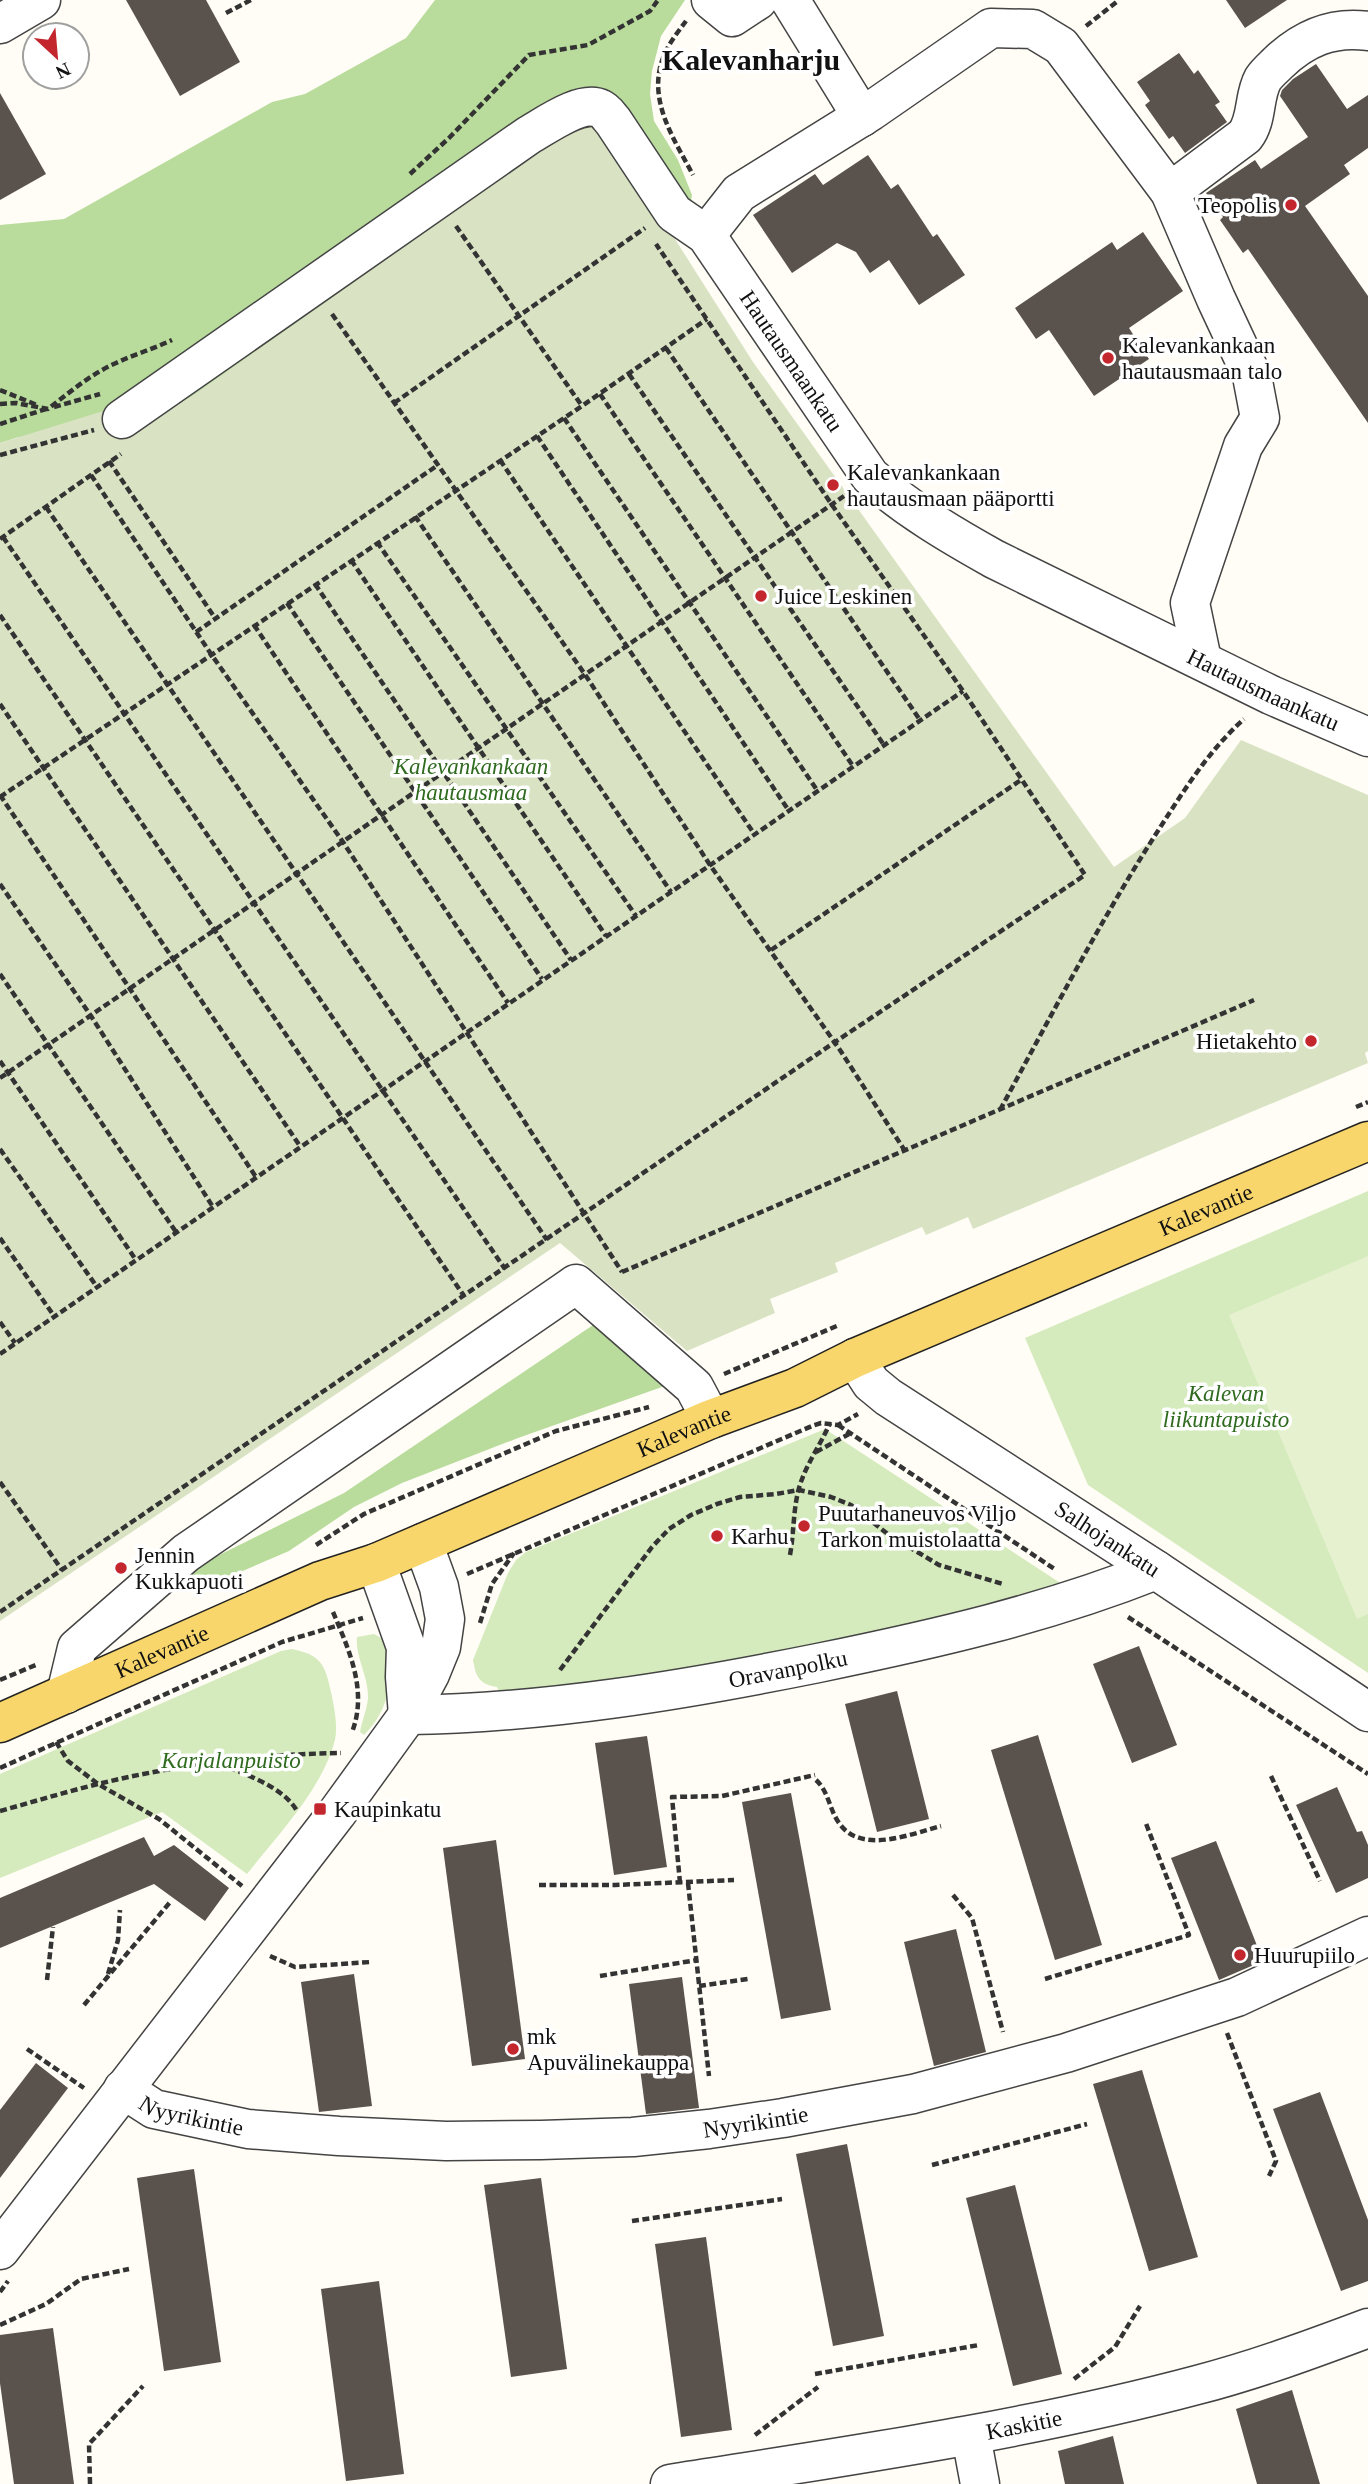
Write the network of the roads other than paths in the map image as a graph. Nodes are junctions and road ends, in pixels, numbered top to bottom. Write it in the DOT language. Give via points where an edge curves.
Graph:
graph roads {
  1 [pos="41,0"];
  2 [pos="758,0"];
  3 [pos="790,0"];
  4 [pos="702,5"];
  5 [pos="0,24"];
  6 [pos="1368,31"];
  7 [pos="862,117"];
  8 [pos="1170,192"];
  9 [pos="706,235"];
  10 [pos="122,423"];
  11 [pos="1202,660"];
  12 [pos="1365,728"];
  13 [pos="1368,1141"];
  14 [pos="855,1358"];
  15 [pos="711,1419"];
  16 [pos="423,1543"];
  17 [pos="376,1563"];
  18 [pos="1156,1570"];
  19 [pos="66,1694"];
  20 [pos="1368,1712"];
  21 [pos="408,1714"];
  22 [pos="0,1723"];
  23 [pos="1368,1936"];
  24 [pos="108,2084"];
  25 [pos="0,2250"];
  26 [pos="1368,2328"];
  27 [pos="971,2436"];
  28 [pos="844,2470"];
  29 [pos="670,2484"];
  30 [pos="980,2484"];
  1 -- 5 [label="street"];
  2 -- 4 [label="street" via="732,16"];
  3 -- 7 [label="street"];
  6 -- 8 [label="street" via="1328,32 1300,44 1264,77 1253,126 1245,136"];
  7 -- 8 [label="street" via="991,28 1033,29 1061,46"];
  7 -- 9 [label="street" via="739,193"];
  8 -- 11 [label="street" via="1252,376 1260,418 1244,446 1190,603"];
  9 -- 10 [label="street" via="674,213 602,109 571,111 529,135"];
  9 -- 11 [label="street, Hautausmaankatu" via="870,476 898,499 995,559"];
  11 -- 12 [label="street, Hautausmaankatu" via="1271,695"];
  13 -- 14 [label="main road, Kalevantie"];
  14 -- 15 [label="main road, Kalevantie" via="795,1388"];
  14 -- 18 [label="street, Salhojankatu" via="871,1383 888,1397"];
  15 -- 16 [label="main road, Kalevantie"];
  15 -- 19 [label="street" via="694,1387 576,1284 187,1553 76,1648"];
  16 -- 17 [label="main road, Kalevantie"];
  16 -- 21 [label="street" via="445,1619 441,1647"];
  17 -- 19 [label="main road, Kalevantie" via="320,1581"];
  17 -- 21 [label="street" via="406,1647"];
  18 -- 20 [label="street, Salhojankatu"];
  18 -- 21 [label="street, Oravanpolku" via="1074,1601 945,1636 739,1679 532,1707"];
  19 -- 22 [label="main road, Kalevantie"];
  21 -- 24 [label="street" via="380,1756"];
  23 -- 24 [label="street, Nyyrikintie" via="1237,1997 1077,2050 913,2094 709,2129 541,2140 339,2136 248,2129 154,2109"];
  24 -- 25 [label="street"];
  26 -- 27 [label="street, Kaskitie" via="1197,2385"];
  27 -- 28 [label="street, Kaskitie"];
  27 -- 30 [label="street"];
  28 -- 29 [label="street, Kaskitie"];
}
